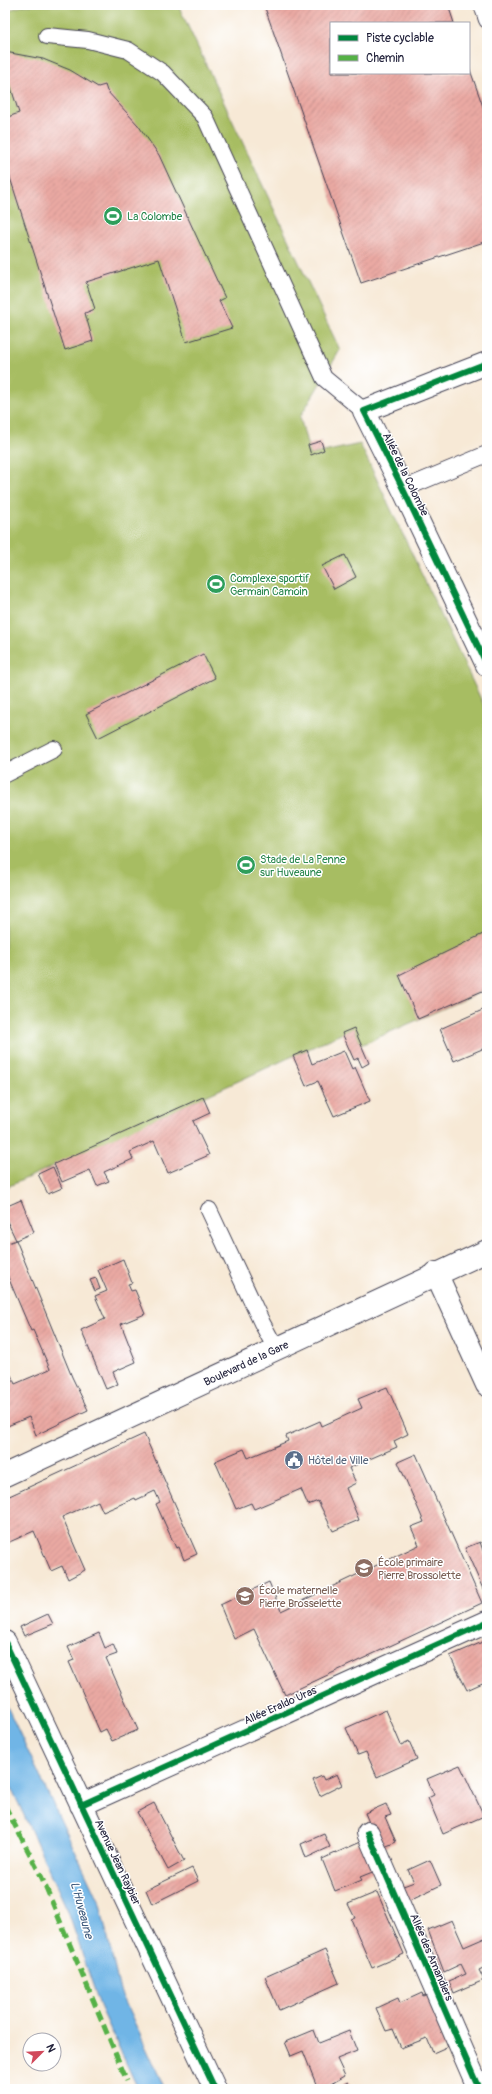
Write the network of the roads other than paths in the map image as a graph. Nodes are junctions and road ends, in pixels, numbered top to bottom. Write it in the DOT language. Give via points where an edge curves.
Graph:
graph roads {
  1 [pos="482,5"];
  2 [pos="487,20"];
  3 [pos="47,36"];
  4 [pos="487,363"];
  5 [pos="364,411"];
  6 [pos="487,454"];
  7 [pos="403,489"];
  8 [pos="487,665"];
  9 [pos="54,749"];
  10 [pos="5,774"];
  11 [pos="209,1210"];
  12 [pos="487,1251"];
  13 [pos="436,1273"];
  14 [pos="276,1349"];
  15 [pos="487,1385"];
  16 [pos="5,1475"];
  17 [pos="487,1622"];
  18 [pos="5,1642"];
  19 [pos="81,1805"];
  20 [pos="368,1833"];
  21 [pos="215,2089"];
  22 [pos="479,2089"];
  1 -- 2 [label="lane"];
  3 -- 5 [label="lane" via="88,40 128,50 164,73 205,117 324,378"];
  4 -- 5 [label="street"];
  5 -- 7 [label="street, Allée de la Colombe"];
  6 -- 7 [label="lane"];
  7 -- 8 [label="street, Allée de la Colombe"];
  9 -- 10 [label="lane"];
  11 -- 14 [label="lane"];
  12 -- 13 [label="street, Boulevard de la Gare"];
  13 -- 14 [label="street, Boulevard de la Gare"];
  13 -- 15 [label="street"];
  14 -- 16 [label="street, Boulevard de la Gare"];
  17 -- 19 [label="street, Allée Eraldo Uras"];
  18 -- 19 [label="street, Avenue Jean Raybier"];
  19 -- 21 [label="street, Avenue Jean Raybier"];
  20 -- 22 [label="street, Allée des Amandiers"];
}
